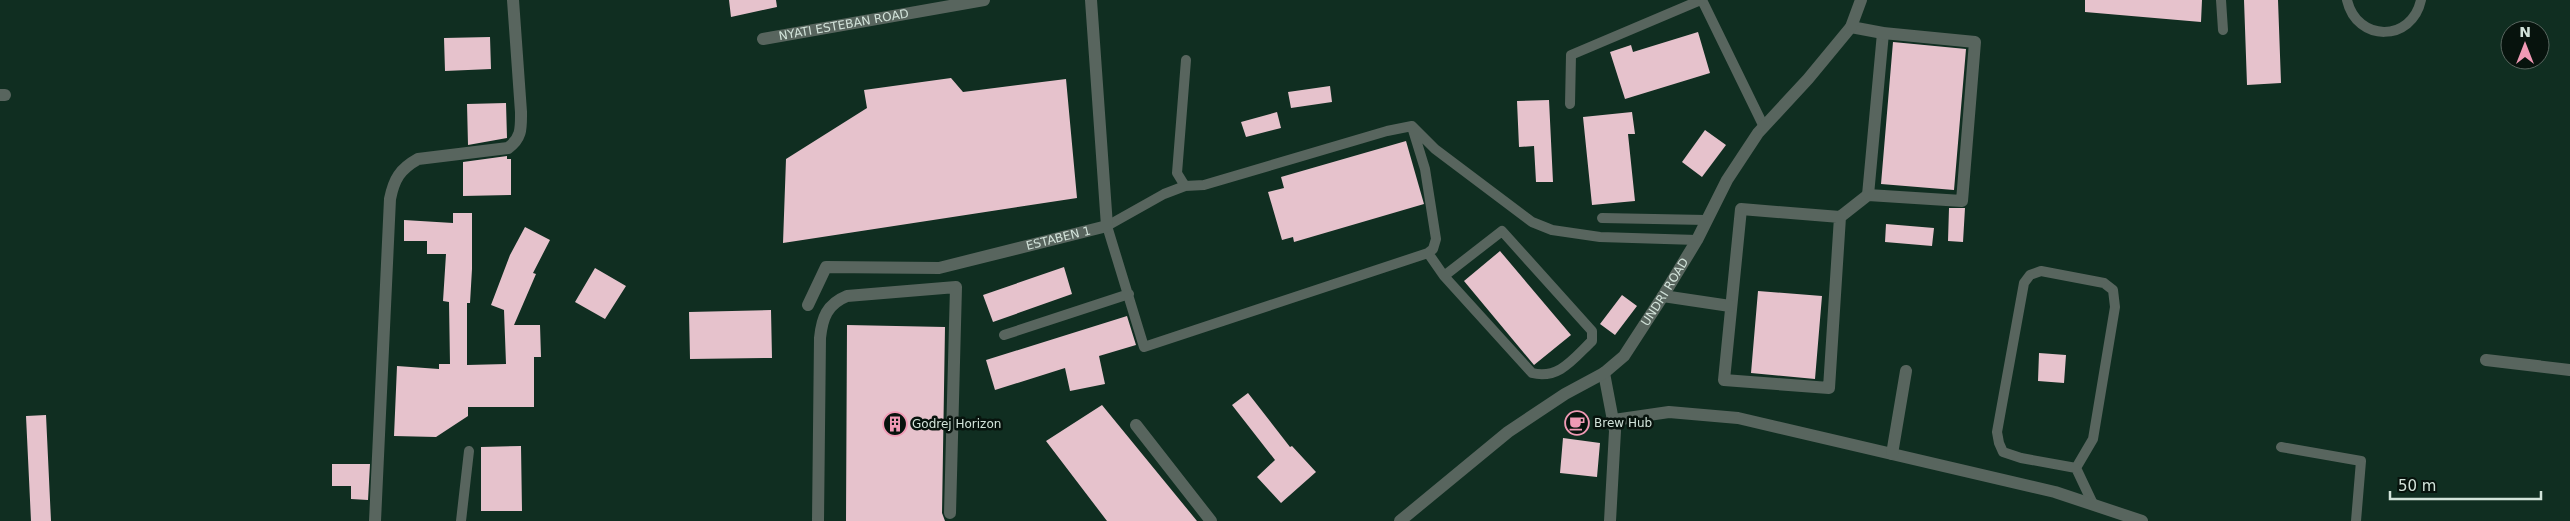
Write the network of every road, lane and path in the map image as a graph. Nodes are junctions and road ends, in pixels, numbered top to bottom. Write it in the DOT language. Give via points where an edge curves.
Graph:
graph roads {
  1 [pos="513,0"];
  2 [pos="984,0"];
  3 [pos="1091,0"];
  4 [pos="1701,0"];
  5 [pos="1861,0"];
  6 [pos="2221,0"];
  7 [pos="2347,0"];
  8 [pos="2421,0"];
  9 [pos="1851,27"];
  10 [pos="2223,30"];
  11 [pos="1883,33"];
  12 [pos="763,39"];
  13 [pos="1186,60"];
  14 [pos="1570,104"];
  15 [pos="1412,126"];
  16 [pos="1764,127"];
  17 [pos="1185,186"];
  18 [pos="1868,195"];
  19 [pos="1840,217"];
  20 [pos="1602,218"];
  21 [pos="1706,220"];
  22 [pos="1107,226"];
  23 [pos="1697,240"];
  24 [pos="1428,253"];
  25 [pos="1444,276"];
  26 [pos="1129,294"];
  27 [pos="1663,296"];
  28 [pos="808,305"];
  29 [pos="1730,306"];
  30 [pos="1004,335"];
  31 [pos="2486,360"];
  32 [pos="2570,370"];
  33 [pos="1906,372"];
  34 [pos="1604,373"];
  35 [pos="1614,420"];
  36 [pos="1136,425"];
  37 [pos="2281,447"];
  38 [pos="469,451"];
  39 [pos="1892,454"];
  40 [pos="2076,468"];
  41 [pos="2093,504"];
  42 [pos="950,513"];
  43 [pos="375,521"];
  44 [pos="461,521"];
  45 [pos="818,521"];
  46 [pos="1211,521"];
  47 [pos="1400,521"];
  48 [pos="1610,521"];
  49 [pos="2142,521"];
  50 [pos="2356,521"];
  1 -- 43 [label="street" via="522,130 517,142 508,148 418,159 393,180"];
  2 -- 12 [label="street, NYATI ESTEBAN ROAD"];
  3 -- 22 [label="street, ESTABEN 1"];
  4 -- 14 [label="lane" via="1571,56"];
  4 -- 16 [label="lane"];
  5 -- 9 [label="street, UNDRI ROAD"];
  6 -- 10 [label="lane"];
  7 -- 8 [label="lane" via="2356,19 2364,27 2377,32 2402,28 2419,10"];
  9 -- 11 [label="street"];
  9 -- 16 [label="street, UNDRI ROAD"];
  11 -- 18 [label="street"];
  11 -- 18 [label="street" via="1975,42 1962,201"];
  13 -- 17 [label="lane" via="1177,173"];
  15 -- 17 [label="lane" via="1204,185"];
  15 -- 23 [label="lane" via="1435,149 1532,222 1552,230 1600,237"];
  15 -- 24 [label="lane" via="1425,169 1436,239"];
  16 -- 21 [label="street, UNDRI ROAD" via="1727,180"];
  17 -- 22 [label="lane"];
  18 -- 19 [label="street"];
  19 -- 29 [label="street" via="1741,209"];
  19 -- 29 [label="street" via="1829,388 1724,380"];
  20 -- 21 [label="lane"];
  21 -- 23 [label="street, UNDRI ROAD"];
  22 -- 26 [label="lane"];
  22 -- 28 [label="street, ESTABEN 1" via="939,268 826,267"];
  23 -- 27 [label="street, UNDRI ROAD"];
  24 -- 25 [label="lane"];
  24 -- 26 [label="lane" via="1144,347"];
  25 -- 25 [label="lane" via="1502,231 1592,331 1592,341 1559,371 1546,376 1532,373"];
  26 -- 30 [label="lane"];
  27 -- 29 [label="street"];
  27 -- 34 [label="street, UNDRI ROAD" via="1624,356"];
  31 -- 32 [label="street"];
  33 -- 39 [label="street"];
  34 -- 35 [label="street"];
  34 -- 47 [label="street, UNDRI ROAD" via="1565,394 1508,432"];
  35 -- 39 [label="street" via="1669,412 1738,418"];
  35 -- 48 [label="street"];
  36 -- 46 [label="street"];
  37 -- 50 [label="lane" via="2361,461"];
  38 -- 44 [label="lane"];
  39 -- 41 [label="street"];
  40 -- 40 [label="lane" via="2003,452 1997,432 2024,283 2030,275 2041,271 2104,283 2113,290 2115,307 2093,439"];
  40 -- 41 [label="lane"];
  41 -- 49 [label="street"];
  42 -- 45 [label="street" via="956,288 847,296 827,311 820,338"];
}
